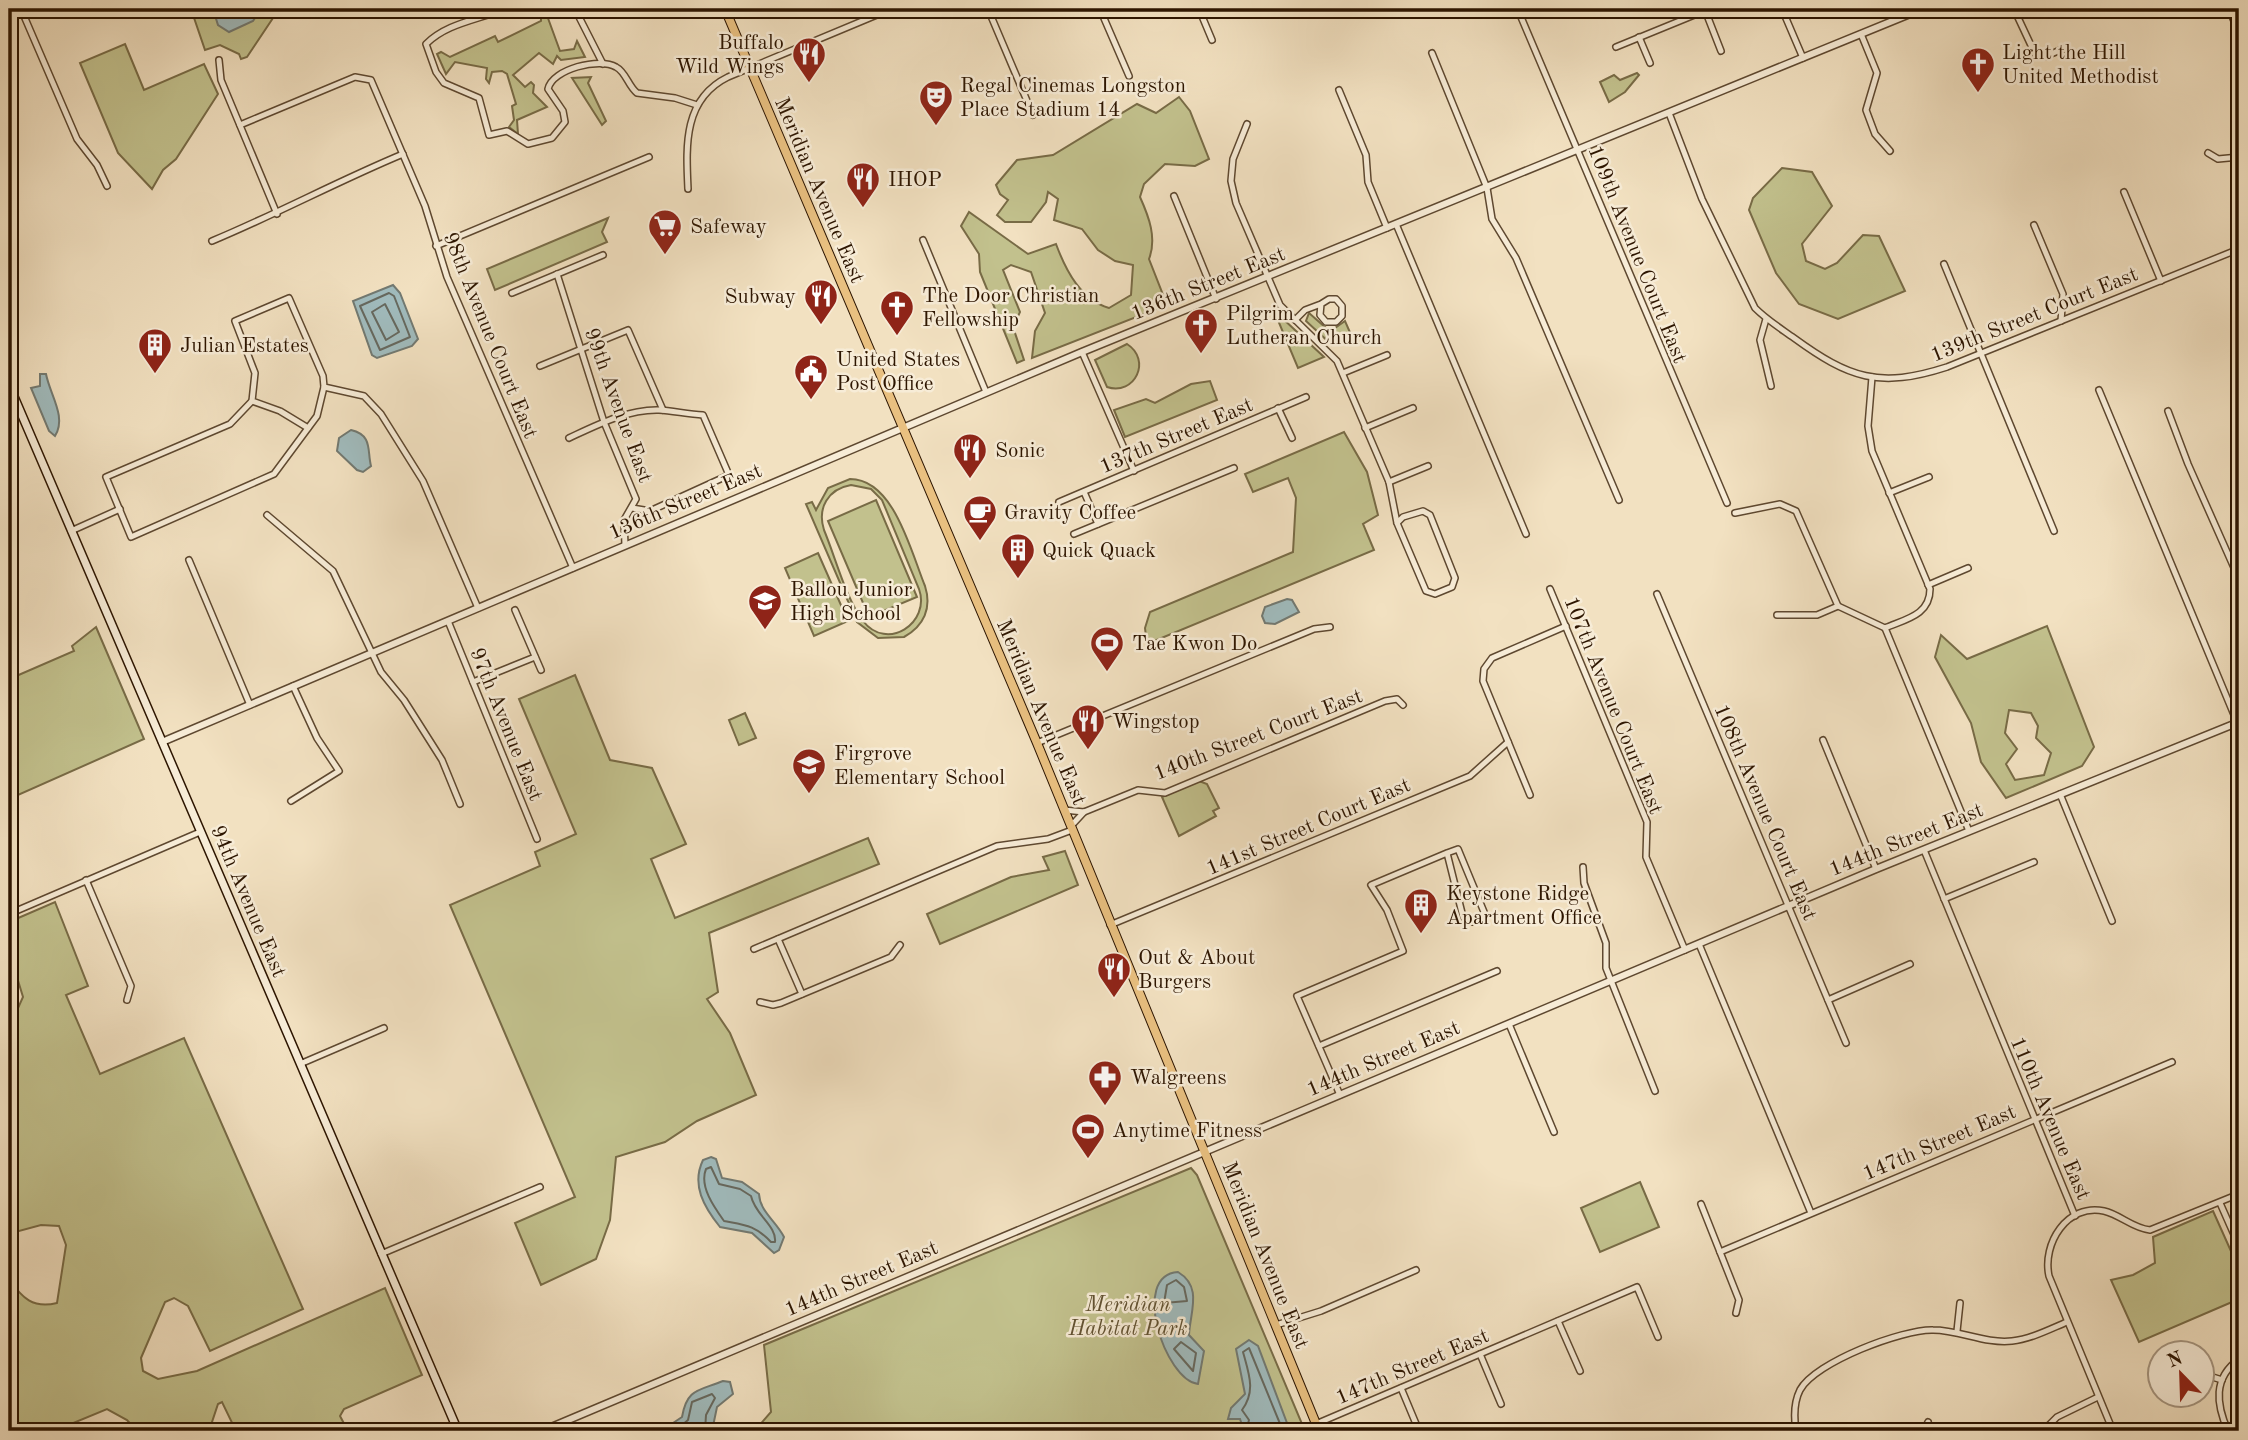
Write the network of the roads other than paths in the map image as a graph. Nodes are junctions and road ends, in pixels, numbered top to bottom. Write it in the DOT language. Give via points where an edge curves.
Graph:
graph roads {
  1 [pos="21,9"];
  2 [pos="504,9"];
  3 [pos="575,9"];
  4 [pos="724,9"];
  5 [pos="891,9"];
  6 [pos="988,9"];
  7 [pos="1100,9"];
  8 [pos="1199,9"];
  9 [pos="1782,9"];
  10 [pos="1897,9"];
  11 [pos="1922,9"];
  12 [pos="2014,9"];
  13 [pos="2229,9"];
  14 [pos="1707,10"];
  15 [pos="1521,17"];
  16 [pos="1901,17"];
  17 [pos="2239,33"];
  18 [pos="1861,34"];
  19 [pos="1639,37"];
  20 [pos="1212,40"];
  21 [pos="1616,47"];
  22 [pos="2065,48"];
  23 [pos="1721,51"];
  24 [pos="1432,53"];
  25 [pos="1803,58"];
  26 [pos="219,60"];
  27 [pos="1650,63"];
  28 [pos="603,64"];
  29 [pos="749,68"];
  30 [pos="1129,76"];
  31 [pos="1339,90"];
  32 [pos="697,105"];
  33 [pos="1669,113"];
  34 [pos="1033,114"];
  35 [pos="1247,124"];
  36 [pos="240,125"];
  37 [pos="1578,150"];
  38 [pos="1890,151"];
  39 [pos="2208,153"];
  40 [pos="403,154"];
  41 [pos="649,157"];
  42 [pos="2239,157"];
  43 [pos="107,186"];
  44 [pos="1487,188"];
  45 [pos="688,189"];
  46 [pos="2124,192"];
  47 [pos="1174,196"];
  48 [pos="277,214"];
  49 [pos="1396,224"];
  50 [pos="2034,225"];
  51 [pos="1387,228"];
  52 [pos="923,240"];
  53 [pos="212,241"];
  54 [pos="436,246"];
  55 [pos="2239,249"];
  56 [pos="603,255"];
  57 [pos="1944,264"];
  58 [pos="557,274"];
  59 [pos="1268,278"];
  60 [pos="2161,281"];
  61 [pos="512,293"];
  62 [pos="1216,299"];
  63 [pos="1321,304"];
  64 [pos="1766,319"];
  65 [pos="1295,320"];
  66 [pos="2061,321"];
  67 [pos="581,349"];
  68 [pos="1082,352"];
  69 [pos="1981,354"];
  70 [pos="1387,355"];
  71 [pos="540,366"];
  72 [pos="1343,373"];
  73 [pos="1872,377"];
  74 [pos="9,385"];
  75 [pos="1772,386"];
  76 [pos="324,387"];
  77 [pos="2099,390"];
  78 [pos="986,392"];
  79 [pos="1306,397"];
  80 [pos="252,401"];
  81 [pos="1278,408"];
  82 [pos="1413,408"];
  83 [pos="663,410"];
  84 [pos="2168,411"];
  85 [pos="604,422"];
  86 [pos="308,428"];
  87 [pos="902,428"];
  88 [pos="1365,428"];
  89 [pos="569,438"];
  90 [pos="1292,438"];
  91 [pos="1428,466"];
  92 [pos="1234,468"];
  93 [pos="1134,471"];
  94 [pos="1929,477"];
  95 [pos="1389,482"];
  96 [pos="1084,492"];
  97 [pos="1889,493"];
  98 [pos="1619,500"];
  99 [pos="1059,502"];
  100 [pos="1727,503"];
  101 [pos="632,508"];
  102 [pos="120,509"];
  103 [pos="1735,513"];
  104 [pos="267,515"];
  105 [pos="1397,523"];
  106 [pos="1098,524"];
  107 [pos="71,531"];
  108 [pos="2054,531"];
  109 [pos="1074,534"];
  110 [pos="1527,534"];
  111 [pos="625,545"];
  112 [pos="189,560"];
  113 [pos="573,568"];
  114 [pos="1969,568"];
  115 [pos="2239,579"];
  116 [pos="1928,585"];
  117 [pos="1550,589"];
  118 [pos="1657,594"];
  119 [pos="1838,606"];
  120 [pos="478,608"];
  121 [pos="515,610"];
  122 [pos="1777,615"];
  123 [pos="448,621"];
  124 [pos="1566,626"];
  125 [pos="1330,627"];
  126 [pos="1885,628"];
  127 [pos="373,653"];
  128 [pos="536,657"];
  129 [pos="541,670"];
  130 [pos="473,682"];
  131 [pos="293,686"];
  132 [pos="250,705"];
  133 [pos="1403,705"];
  134 [pos="2238,722"];
  135 [pos="1823,740"];
  136 [pos="162,742"];
  137 [pos="1508,742"];
  138 [pos="1037,743"];
  139 [pos="2060,794"];
  140 [pos="1530,795"];
  141 [pos="291,801"];
  142 [pos="460,804"];
  143 [pos="1064,810"];
  144 [pos="1084,812"];
  145 [pos="1072,828"];
  146 [pos="1969,831"];
  147 [pos="200,832"];
  148 [pos="537,839"];
  149 [pos="1924,849"];
  150 [pos="1447,853"];
  151 [pos="2034,862"];
  152 [pos="1583,867"];
  153 [pos="1876,869"];
  154 [pos="86,880"];
  155 [pos="1944,899"];
  156 [pos="1789,906"];
  157 [pos="9,914"];
  158 [pos="2112,922"];
  159 [pos="1110,925"];
  160 [pos="778,939"];
  161 [pos="1699,944"];
  162 [pos="900,945"];
  163 [pos="754,949"];
  164 [pos="1685,950"];
  165 [pos="1910,964"];
  166 [pos="1497,971"];
  167 [pos="1610,982"];
  168 [pos="802,994"];
  169 [pos="127,1000"];
  170 [pos="1828,1000"];
  171 [pos="760,1002"];
  172 [pos="1509,1024"];
  173 [pos="384,1028"];
  174 [pos="1846,1043"];
  175 [pos="1319,1046"];
  176 [pos="2172,1062"];
  177 [pos="300,1064"];
  178 [pos="1655,1091"];
  179 [pos="1340,1095"];
  180 [pos="2034,1119"];
  181 [pos="1555,1132"];
  182 [pos="1205,1152"];
  183 [pos="540,1187"];
  184 [pos="2239,1195"];
  185 [pos="2220,1203"];
  186 [pos="1701,1204"];
  187 [pos="1811,1213"];
  188 [pos="2075,1216"];
  189 [pos="2239,1247"];
  190 [pos="1720,1252"];
  191 [pos="381,1254"];
  192 [pos="1416,1270"];
  193 [pos="1960,1303"];
  194 [pos="1736,1313"];
  195 [pos="1558,1321"];
  196 [pos="2067,1322"];
  197 [pos="1276,1325"];
  198 [pos="1957,1331"];
  199 [pos="1658,1337"];
  200 [pos="1480,1354"];
  201 [pos="2239,1359"];
  202 [pos="1580,1371"];
  203 [pos="2216,1378"];
  204 [pos="2222,1380"];
  205 [pos="1401,1388"];
  206 [pos="2098,1397"];
  207 [pos="1501,1404"];
  208 [pos="1928,1422"];
  209 [pos="1318,1428"];
  210 [pos="1685,1429"];
  211 [pos="458,1431"];
  212 [pos="542,1431"];
  213 [pos="1419,1431"];
  214 [pos="1663,1431"];
  215 [pos="1796,1431"];
  216 [pos="1924,1431"];
  217 [pos="2043,1431"];
  218 [pos="2113,1431"];
  219 [pos="2228,1431"];
  1 -- 43 [label="street" via="77,139"];
  2 -- 28 [label="street" via="466,21 426,44 444,83 479,98 489,135 507,131 528,144 552,138 565,126 563,111 548,89 557,74"];
  3 -- 28 [label="street"];
  4 -- 29 [label="main road, Meridian Avenue East"];
  5 -- 29 [label="street"];
  6 -- 34 [label="street"];
  7 -- 30 [label="street"];
  8 -- 20 [label="street"];
  9 -- 25 [label="street"];
  10 -- 16 [label="street"];
  11 -- 16 [label="street, 136th Street East"];
  12 -- 22 [label="street" via="2036,56"];
  13 -- 17 [label="street"];
  14 -- 19 [label="street"];
  14 -- 23 [label="street"];
  15 -- 37 [label="street, 109th Avenue Court East"];
  16 -- 18 [label="street, 136th Street East"];
  18 -- 25 [label="street, 136th Street East"];
  18 -- 38 [label="street" via="1877,73 1867,110 1875,134"];
  19 -- 21 [label="street"];
  19 -- 27 [label="street"];
  24 -- 44 [label="street"];
  25 -- 33 [label="street, 136th Street East"];
  26 -- 36 [label="street" via="221,80"];
  28 -- 32 [label="street" via="617,67 637,93"];
  29 -- 32 [label="street" via="718,82"];
  29 -- 87 [label="main road, Meridian Avenue East"];
  31 -- 51 [label="street" via="1366,155 1368,182"];
  32 -- 45 [label="street" via="687,138"];
  33 -- 37 [label="street, 136th Street East"];
  33 -- 64 [label="street, 139th Street Court East" via="1749,300"];
  35 -- 59 [label="street" via="1233,159 1231,181"];
  36 -- 40 [label="street, 98th Avenue Court East" via="365,76 371,80"];
  36 -- 48 [label="street"];
  37 -- 44 [label="street, 136th Street East"];
  37 -- 100 [label="street, 109th Avenue Court East"];
  39 -- 42 [label="street" via="2218,159"];
  40 -- 48 [label="street" via="320,189"];
  40 -- 54 [label="street, 98th Avenue Court East"];
  41 -- 54 [label="street"];
  44 -- 49 [label="street, 136th Street East"];
  44 -- 98 [label="street" via="1495,225 1516,258"];
  46 -- 60 [label="street"];
  47 -- 62 [label="street"];
  48 -- 53 [label="street"];
  49 -- 51 [label="street, 136th Street East"];
  49 -- 110 [label="street"];
  50 -- 66 [label="street" via="2063,294"];
  51 -- 59 [label="street, 136th Street East"];
  52 -- 78 [label="street"];
  54 -- 113 [label="street, 98th Avenue Court East"];
  55 -- 60 [label="street, 139th Street Court East"];
  56 -- 58 [label="street"];
  57 -- 69 [label="street"];
  58 -- 61 [label="street"];
  58 -- 67 [label="street, 99th Avenue East"];
  59 -- 62 [label="street, 136th Street East"];
  59 -- 65 [label="street" via="1280,305"];
  60 -- 66 [label="street, 139th Street Court East"];
  62 -- 68 [label="street, 136th Street East"];
  63 -- 63 [label="street" via="1323,320 1332,323 1340,319 1343,309 1339,301 1329,299"];
  63 -- 65 [label="street"];
  64 -- 73 [label="street, 139th Street Court East" via="1828,363"];
  64 -- 75 [label="street" via="1760,340"];
  65 -- 72 [label="street" via="1333,354"];
  66 -- 69 [label="street, 139th Street Court East"];
  67 -- 71 [label="street"];
  67 -- 83 [label="street" via="628,330"];
  67 -- 85 [label="street, 99th Avenue East"];
  68 -- 78 [label="street, 136th Street East"];
  68 -- 93 [label="street"];
  69 -- 73 [label="street, 139th Street Court East" via="1930,373"];
  69 -- 108 [label="street"];
  70 -- 72 [label="street"];
  72 -- 88 [label="street"];
  73 -- 97 [label="street" via="1868,432"];
  74 -- 107 [label="main road, 94th Avenue East"];
  76 -- 80 [label="street" via="289,298 235,321 255,373"];
  76 -- 86 [label="street" via="319,411"];
  76 -- 120 [label="street" via="364,396 381,414 424,481"];
  77 -- 134 [label="street"];
  78 -- 87 [label="street, 136th Street East"];
  79 -- 81 [label="street, 137th Street East"];
  80 -- 86 [label="street"];
  80 -- 102 [label="street" via="230,424 106,477"];
  81 -- 90 [label="street"];
  81 -- 93 [label="street, 137th Street East"];
  82 -- 88 [label="street"];
  83 -- 85 [label="street"];
  83 -- 101 [label="street" via="703,415 729,475 650,511"];
  84 -- 115 [label="street"];
  85 -- 89 [label="street"];
  85 -- 101 [label="street, 99th Avenue East" via="636,499"];
  86 -- 102 [label="street" via="268,478 131,537"];
  87 -- 111 [label="street, 136th Street East"];
  87 -- 138 [label="main road, Meridian Avenue East"];
  88 -- 95 [label="street"];
  91 -- 95 [label="street"];
  92 -- 106 [label="street"];
  93 -- 96 [label="street, 137th Street East"];
  94 -- 97 [label="street"];
  95 -- 105 [label="street"];
  96 -- 99 [label="street, 137th Street East"];
  96 -- 106 [label="street"];
  97 -- 116 [label="street"];
  101 -- 111 [label="street, 99th Avenue East" via="623,526"];
  102 -- 107 [label="street"];
  103 -- 119 [label="street" via="1780,504 1799,514"];
  104 -- 127 [label="street" via="333,571"];
  105 -- 105 [label="street" via="1426,591 1435,594 1452,587 1455,578 1430,515 1423,510"];
  106 -- 109 [label="street"];
  107 -- 136 [label="main road, 94th Avenue East"];
  111 -- 113 [label="street, 136th Street East"];
  112 -- 132 [label="street"];
  113 -- 120 [label="street, 136th Street East"];
  114 -- 116 [label="street"];
  116 -- 126 [label="street" via="1930,600 1925,609"];
  117 -- 124 [label="street, 107th Avenue Court East"];
  118 -- 156 [label="street, 108th Avenue Court East"];
  119 -- 122 [label="street" via="1817,615"];
  119 -- 126 [label="street"];
  120 -- 123 [label="street, 136th Street East"];
  121 -- 128 [label="street"];
  123 -- 127 [label="street, 136th Street East"];
  123 -- 130 [label="street, 97th Avenue East"];
  124 -- 137 [label="street" via="1492,658 1484,667 1483,681"];
  124 -- 164 [label="street, 107th Avenue Court East" via="1647,822 1646,857"];
  125 -- 138 [label="street" via="1314,629"];
  126 -- 146 [label="street"];
  127 -- 131 [label="street, 136th Street East"];
  127 -- 142 [label="street" via="381,672 442,760"];
  128 -- 129 [label="street"];
  128 -- 130 [label="street"];
  130 -- 148 [label="street, 97th Avenue East"];
  131 -- 132 [label="street, 136th Street East"];
  131 -- 141 [label="street" via="317,738 339,771"];
  132 -- 136 [label="street, 136th Street East"];
  133 -- 144 [label="street, 140th Street Court East" via="1397,699 1385,701 1165,793 1132,792"];
  134 -- 139 [label="street, 144th Street East"];
  135 -- 153 [label="street"];
  136 -- 147 [label="main road, 94th Avenue East"];
  137 -- 140 [label="street"];
  137 -- 159 [label="street, 141st Street Court East" via="1470,776"];
  138 -- 143 [label="main road, Meridian Avenue East"];
  139 -- 146 [label="street, 144th Street East"];
  139 -- 158 [label="street"];
  143 -- 144 [label="street, 140th Street Court East"];
  143 -- 145 [label="main road, Meridian Avenue East"];
  144 -- 145 [label="street, 140th Street Court East"];
  145 -- 159 [label="main road, Meridian Avenue East"];
  145 -- 160 [label="street" via="1048,839 997,846"];
  146 -- 149 [label="street, 144th Street East"];
  147 -- 154 [label="street"];
  147 -- 177 [label="main road, 94th Avenue East"];
  149 -- 153 [label="street, 144th Street East"];
  149 -- 155 [label="street, 110th Avenue East"];
  150 -- 150 [label="street" via="1458,849 1484,912 1477,920 1463,917"];
  150 -- 175 [label="street" via="1371,885 1403,951 1297,996"];
  151 -- 155 [label="street"];
  152 -- 167 [label="street" via="1584,884 1606,943"];
  153 -- 156 [label="street, 144th Street East"];
  154 -- 157 [label="street"];
  154 -- 169 [label="street" via="131,986"];
  155 -- 180 [label="street, 110th Avenue East"];
  156 -- 161 [label="street, 144th Street East"];
  156 -- 170 [label="street, 108th Avenue Court East"];
  159 -- 182 [label="main road, Meridian Avenue East"];
  160 -- 163 [label="street"];
  160 -- 168 [label="street"];
  161 -- 164 [label="street, 144th Street East"];
  161 -- 187 [label="street"];
  162 -- 168 [label="street" via="891,957"];
  164 -- 167 [label="street, 144th Street East"];
  165 -- 170 [label="street"];
  166 -- 175 [label="street"];
  167 -- 172 [label="street, 144th Street East"];
  167 -- 178 [label="street"];
  168 -- 171 [label="street" via="774,1005"];
  170 -- 174 [label="street, 108th Avenue Court East"];
  172 -- 179 [label="street, 144th Street East"];
  172 -- 181 [label="street"];
  173 -- 177 [label="street"];
  175 -- 179 [label="street"];
  176 -- 180 [label="street, 147th Street East"];
  177 -- 191 [label="main road, 94th Avenue East"];
  179 -- 182 [label="street, 144th Street East"];
  180 -- 187 [label="street, 147th Street East"];
  180 -- 188 [label="street, 110th Avenue East"];
  182 -- 197 [label="main road, Meridian Avenue East"];
  182 -- 212 [label="street, 144th Street East"];
  183 -- 191 [label="street"];
  184 -- 185 [label="street"];
  185 -- 188 [label="street" via="2150,1230 2137,1229 2100,1210"];
  185 -- 189 [label="street"];
  186 -- 190 [label="street"];
  187 -- 190 [label="street, 147th Street East"];
  188 -- 196 [label="street, 110th Avenue East" via="2056,1234 2047,1260"];
  190 -- 194 [label="street" via="1739,1300"];
  191 -- 211 [label="main road, 94th Avenue East"];
  192 -- 197 [label="street"];
  193 -- 198 [label="street"];
  195 -- 199 [label="street, 147th Street East" via="1637,1287"];
  195 -- 200 [label="street, 147th Street East"];
  195 -- 202 [label="street"];
  196 -- 198 [label="street" via="2009,1341"];
  196 -- 206 [label="street, 110th Avenue East"];
  197 -- 209 [label="main road, Meridian Avenue East"];
  198 -- 215 [label="street" via="1907,1332 1822,1368 1799,1393"];
  200 -- 205 [label="street, 147th Street East"];
  200 -- 207 [label="street"];
  201 -- 204 [label="street"];
  203 -- 204 [label="street"];
  204 -- 219 [label="street" via="2218,1401"];
  205 -- 209 [label="street, 147th Street East"];
  205 -- 213 [label="street"];
  206 -- 217 [label="street" via="2057,1417"];
  206 -- 218 [label="street, 110th Avenue East"];
  208 -- 216 [label="street"];
  210 -- 214 [label="street"];
}
